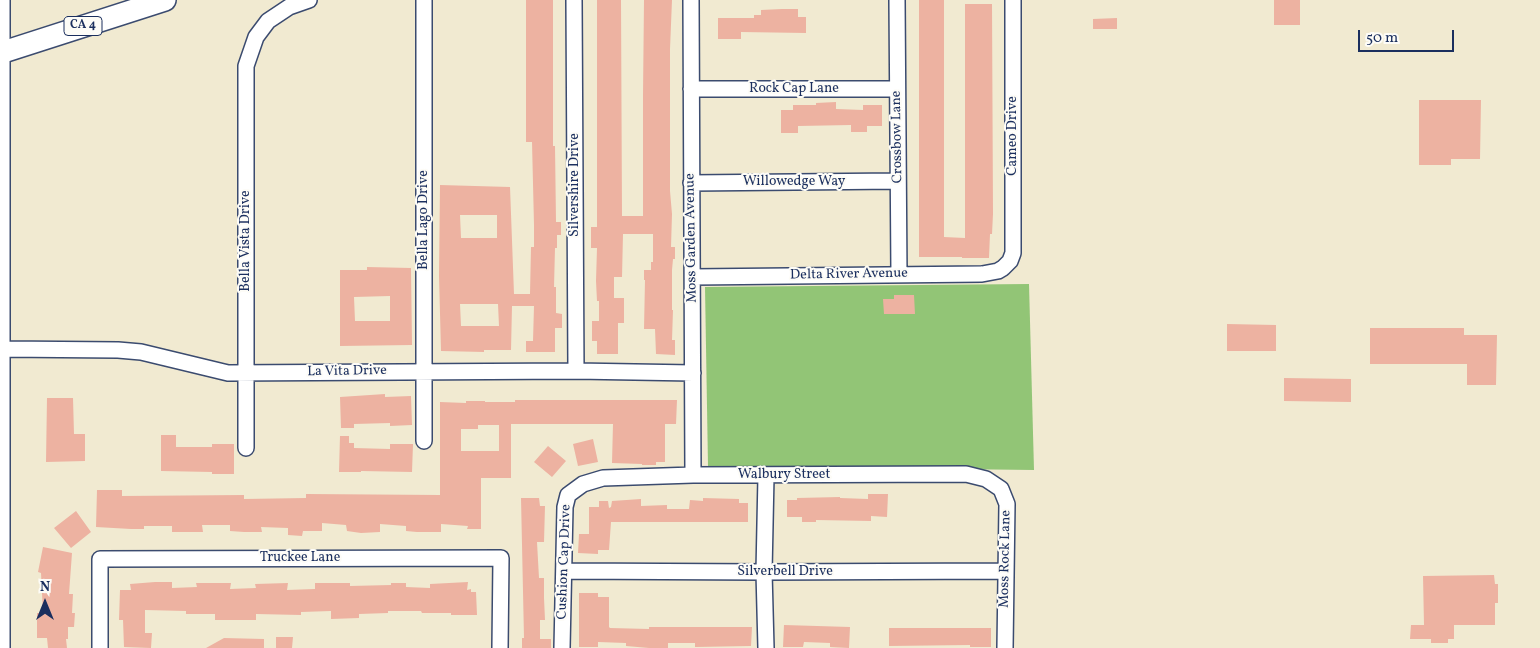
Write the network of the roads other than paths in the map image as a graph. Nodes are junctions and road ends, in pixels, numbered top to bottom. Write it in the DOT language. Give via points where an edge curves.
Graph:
graph roads {
  1 [pos="2,0"];
  2 [pos="165,0"];
  3 [pos="309,0"];
  4 [pos="424,0"];
  5 [pos="574,0"];
  6 [pos="691,0"];
  7 [pos="897,0"];
  8 [pos="1013,0"];
  9 [pos="1,53"];
  10 [pos="692,88"];
  11 [pos="897,89"];
  12 [pos="898,181"];
  13 [pos="691,182"];
  14 [pos="1003,268"];
  15 [pos="899,275"];
  16 [pos="693,276"];
  17 [pos="3,349"];
  18 [pos="424,371"];
  19 [pos="576,371"];
  20 [pos="246,373"];
  21 [pos="693,373"];
  22 [pos="424,441"];
  23 [pos="246,448"];
  24 [pos="693,475"];
  25 [pos="766,476"];
  26 [pos="986,479"];
  27 [pos="583,484"];
  28 [pos="564,570"];
  29 [pos="1005,571"];
  30 [pos="764,572"];
  31 [pos="2,648"];
  32 [pos="100,648"];
  33 [pos="500,648"];
  34 [pos="562,648"];
  35 [pos="766,648"];
  36 [pos="1005,648"];
  1 -- 9 [label="street"];
  2 -- 9 [label="highway, CA 4"];
  3 -- 20 [label="street, Bella Vista Drive" via="289,7 268,21 256,37 246,66"];
  4 -- 18 [label="street, Bella Lago Drive"];
  5 -- 19 [label="street, Silvershire Drive"];
  6 -- 10 [label="street, Moss Garden Avenue"];
  7 -- 11 [label="street, Crossbow Lane"];
  8 -- 14 [label="street, Cameo Drive" via="1013,253"];
  9 -- 17 [label="street"];
  10 -- 11 [label="street, Rock Cap Lane"];
  10 -- 13 [label="street, Moss Garden Avenue"];
  11 -- 12 [label="street, Crossbow Lane"];
  12 -- 13 [label="street, Willowedge Way"];
  12 -- 15 [label="street, Crossbow Lane"];
  13 -- 16 [label="street, Moss Garden Avenue"];
  14 -- 15 [label="street, Delta River Avenue" via="982,274"];
  15 -- 16 [label="street, Delta River Avenue"];
  16 -- 21 [label="street, Moss Garden Avenue"];
  17 -- 20 [label="street, La Vita Drive" via="141,352 228,373"];
  17 -- 31 [label="street"];
  18 -- 19 [label="street, La Vita Drive"];
  18 -- 20 [label="street, La Vita Drive"];
  18 -- 22 [label="street, Bella Lago Drive"];
  19 -- 21 [label="street, La Vita Drive"];
  20 -- 23 [label="street, Bella Vista Drive"];
  21 -- 24 [label="street, Moss Garden Avenue"];
  24 -- 25 [label="street, Walbury Street"];
  24 -- 27 [label="street, Walbury Street" via="603,478"];
  25 -- 26 [label="street, Walbury Street" via="969,474"];
  25 -- 30 [label="street"];
  26 -- 29 [label="street, Moss Rock Lane" via="1001,489 1007,504"];
  27 -- 28 [label="street, Cushion Cap Drive" via="568,495 565,507"];
  28 -- 30 [label="street, Silverbell Drive"];
  28 -- 34 [label="street, Cushion Cap Drive"];
  29 -- 30 [label="street, Silverbell Drive"];
  29 -- 36 [label="street, Moss Rock Lane"];
  30 -- 35 [label="street"];
  32 -- 33 [label="street, Truckee Lane" via="100,559 501,558"];
}
